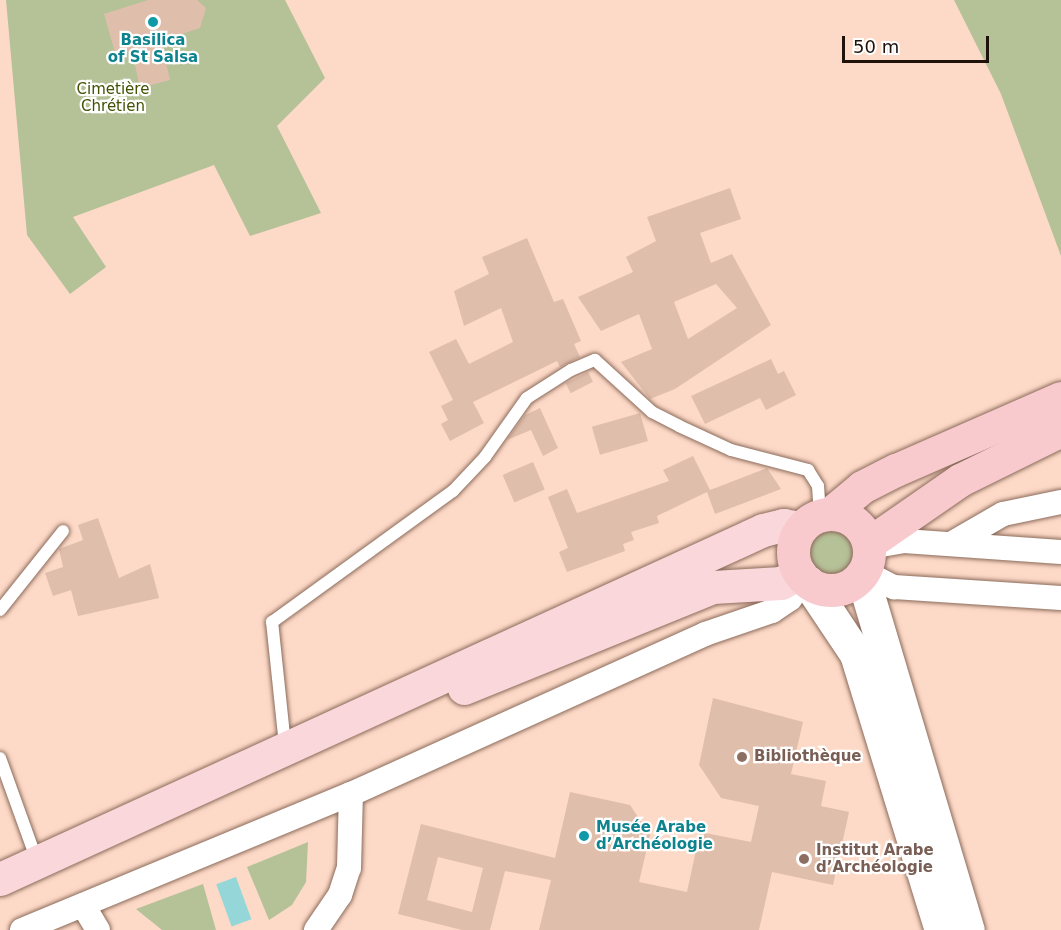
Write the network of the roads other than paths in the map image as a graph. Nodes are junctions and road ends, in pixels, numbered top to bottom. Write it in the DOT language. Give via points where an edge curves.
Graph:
graph roads {
  1 [pos="1061,398"];
  2 [pos="1061,430"];
  3 [pos="1061,502"];
  4 [pos="817,519"];
  5 [pos="63,531"];
  6 [pos="951,544"];
  7 [pos="1061,552"];
  8 [pos="866,559"];
  9 [pos="804,578"];
  10 [pos="1061,598"];
  11 [pos="0,610"];
  12 [pos="285,746"];
  13 [pos="0,758"];
  14 [pos="255,767"];
  15 [pos="351,794"];
  16 [pos="37,862"];
  17 [pos="0,879"];
  18 [pos="83,905"];
  19 [pos="22,930"];
  20 [pos="98,930"];
  21 [pos="316,930"];
  22 [pos="940,930"];
  23 [pos="968,930"];
  1 -- 4 [label="highway" via="896,470 862,487"];
  2 -- 8 [label="highway" via="981,468"];
  3 -- 6 [label="street" via="1002,514"];
  4 -- 8 [label="highway" via="859,525"];
  4 -- 9 [label="highway" via="792,551"];
  4 -- 12 [label="main road" via="763,530"];
  4 -- 12 [label="lane" via="818,486 808,470 730,450 670,421 595,360 571,370 527,398 485,457 453,491 272,621"];
  5 -- 11 [label="lane"];
  6 -- 7 [label="street"];
  6 -- 8 [label="street" via="904,541"];
  8 -- 9 [label="highway" via="842,588"];
  8 -- 10 [label="street" via="894,586"];
  8 -- 23 [label="main road"];
  9 -- 14 [label="main road" via="713,587 310,751"];
  9 -- 15 [label="street" via="790,599 772,610 705,634"];
  9 -- 22 [label="main road" via="859,661"];
  12 -- 14 [label="main road"];
  13 -- 16 [label="lane"];
  14 -- 16 [label="main road"];
  15 -- 18 [label="street"];
  15 -- 21 [label="street" via="349,868 340,895"];
  16 -- 17 [label="main road"];
  18 -- 19 [label="street"];
  18 -- 20 [label="street"];
}
